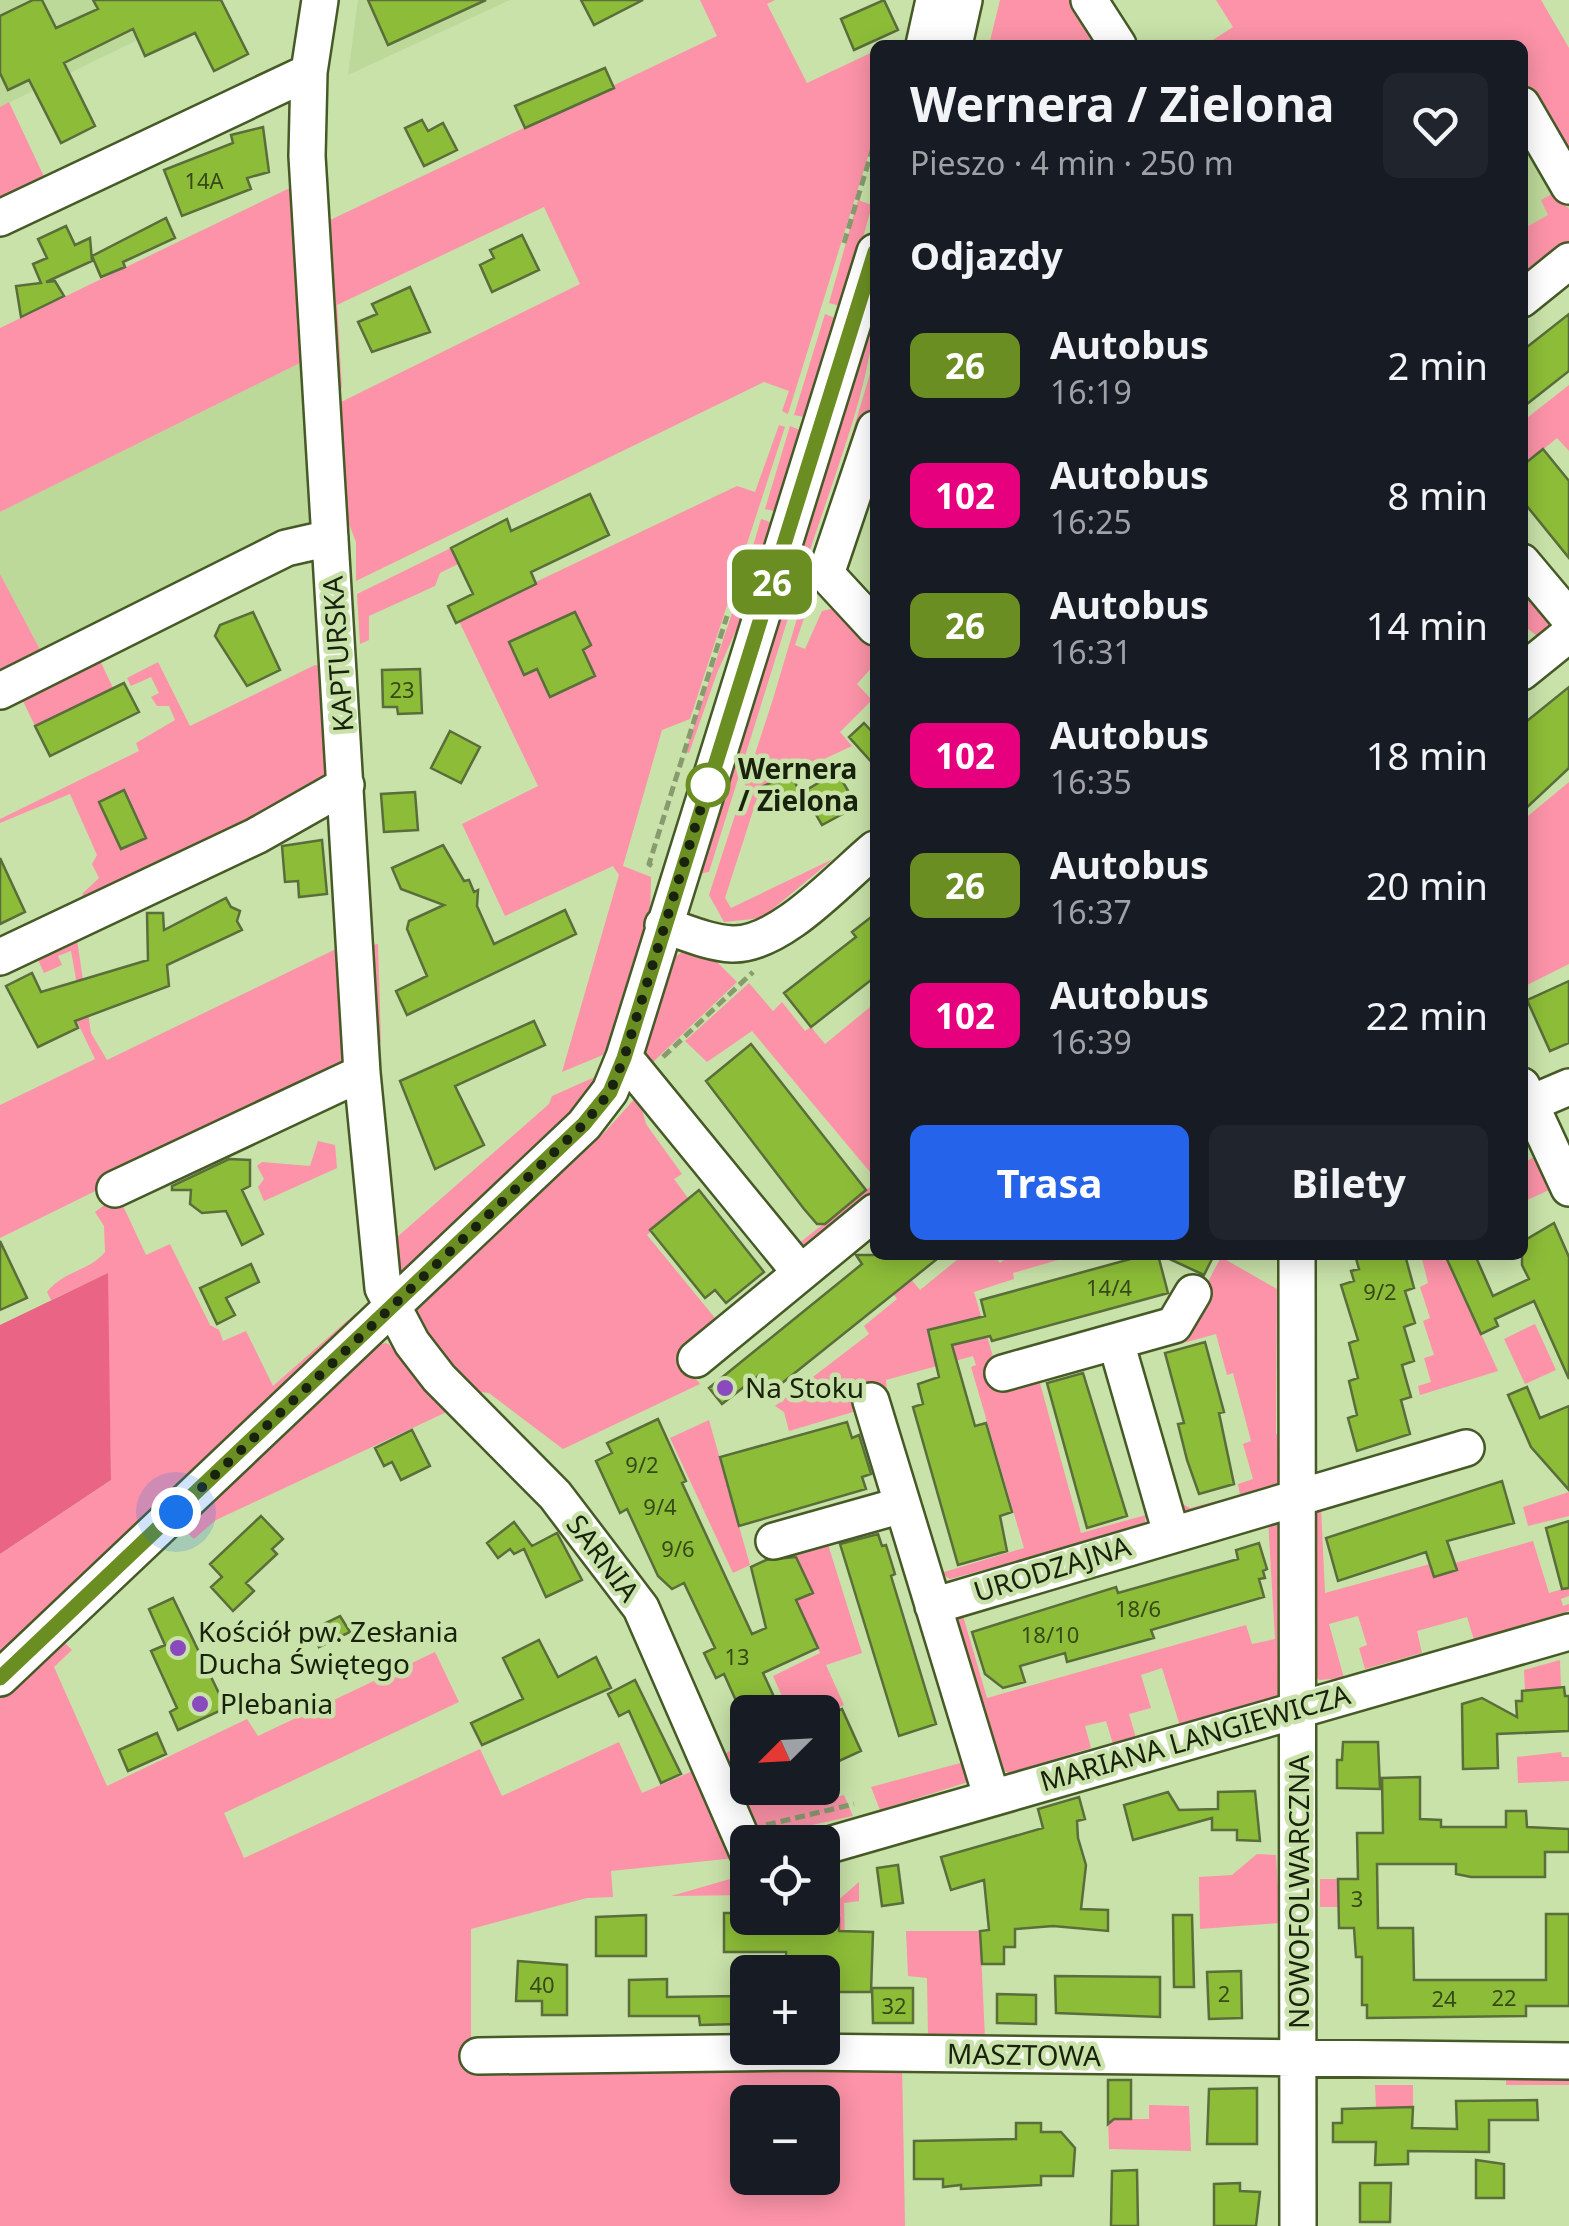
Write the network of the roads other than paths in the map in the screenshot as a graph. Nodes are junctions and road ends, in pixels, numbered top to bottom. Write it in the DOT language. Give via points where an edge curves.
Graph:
graph roads {
  1 [pos="320,0"];
  2 [pos="934,0"];
  3 [pos="964,0"];
  4 [pos="1089,0"];
  5 [pos="925,40"];
  6 [pos="955,40"];
  7 [pos="1115,40"];
  8 [pos="309,72"];
  9 [pos="1528,115"];
  10 [pos="1569,186"];
  11 [pos="0,218"];
  12 [pos="1569,261"];
  13 [pos="870,268"];
  14 [pos="1528,294"];
  15 [pos="870,444"];
  16 [pos="330,538"];
  17 [pos="1528,569"];
  18 [pos="1569,618"];
  19 [pos="870,622"];
  20 [pos="1569,634"];
  21 [pos="1528,667"];
  22 [pos="0,691"];
  23 [pos="346,785"];
  24 [pos="870,853"];
  25 [pos="664,926"];
  26 [pos="0,957"];
  27 [pos="624,1058"];
  28 [pos="362,1073"];
  29 [pos="1569,1087"];
  30 [pos="1528,1098"];
  31 [pos="1528,1105"];
  32 [pos="1569,1188"];
  33 [pos="115,1189"];
  34 [pos="870,1216"];
  35 [pos="1296,1260"];
  36 [pos="800,1272"];
  37 [pos="1193,1293"];
  38 [pos="390,1307"];
  39 [pos="1116,1342"];
  40 [pos="696,1359"];
  41 [pos="1003,1373"];
  42 [pos="870,1401"];
  43 [pos="1466,1448"];
  44 [pos="1296,1498"];
  45 [pos="902,1505"];
  46 [pos="1170,1533"];
  47 [pos="774,1541"];
  48 [pos="932,1606"];
  49 [pos="1569,1632"];
  50 [pos="0,1678"];
  51 [pos="1299,1709"];
  52 [pos="991,1795"];
  53 [pos="736,1825"];
  54 [pos="840,1841"];
  55 [pos="478,2056"];
  56 [pos="1299,2059"];
  57 [pos="1569,2061"];
  58 [pos="1298,2226"];
  1 -- 8 [label="street, KAPTURSKA"];
  2 -- 5 [label="street"];
  3 -- 6 [label="street"];
  4 -- 7 [label="street"];
  8 -- 11 [label="street"];
  8 -- 16 [label="street, KAPTURSKA" via="307,156"];
  9 -- 10 [label="street"];
  12 -- 14 [label="street"];
  13 -- 25 [label="street"];
  15 -- 19 [label="street" via="826,574"];
  16 -- 22 [label="street" via="286,548"];
  16 -- 23 [label="street, KAPTURSKA"];
  17 -- 18 [label="street"];
  20 -- 21 [label="street"];
  23 -- 26 [label="street" via="256,836"];
  23 -- 28 [label="street, KAPTURSKA"];
  24 -- 25 [label="street" via="760,940 737,945"];
  25 -- 27 [label="street"];
  27 -- 36 [label="street"];
  27 -- 38 [label="street" via="610,1092 584,1124"];
  28 -- 33 [label="street"];
  28 -- 38 [label="street, KAPTURSKA" via="378,1263"];
  29 -- 30 [label="street"];
  31 -- 32 [label="street"];
  34 -- 36 [label="street"];
  35 -- 44 [label="street"];
  36 -- 40 [label="street"];
  37 -- 39 [label="street" via="1174,1325"];
  38 -- 50 [label="street"];
  38 -- 53 [label="street, SARNIA" via="439,1378 554,1494 641,1608"];
  39 -- 41 [label="street"];
  39 -- 46 [label="street"];
  42 -- 45 [label="street"];
  43 -- 44 [label="street, URODZAJNA"];
  44 -- 46 [label="street, URODZAJNA"];
  44 -- 51 [label="street, NOWOFOLWARCZNA"];
  45 -- 47 [label="street"];
  45 -- 48 [label="street"];
  46 -- 48 [label="street, URODZAJNA"];
  48 -- 52 [label="street"];
  49 -- 51 [label="street, MARIANA LANGIEWICZA"];
  51 -- 52 [label="street, MARIANA LANGIEWICZA"];
  51 -- 56 [label="street, NOWOFOLWARCZNA"];
  52 -- 54 [label="street, MARIANA LANGIEWICZA"];
  55 -- 56 [label="street, MASZTOWA" via="799,2052"];
  56 -- 57 [label="street, MASZTOWA"];
  56 -- 58 [label="street, NOWOFOLWARCZNA"];
}
